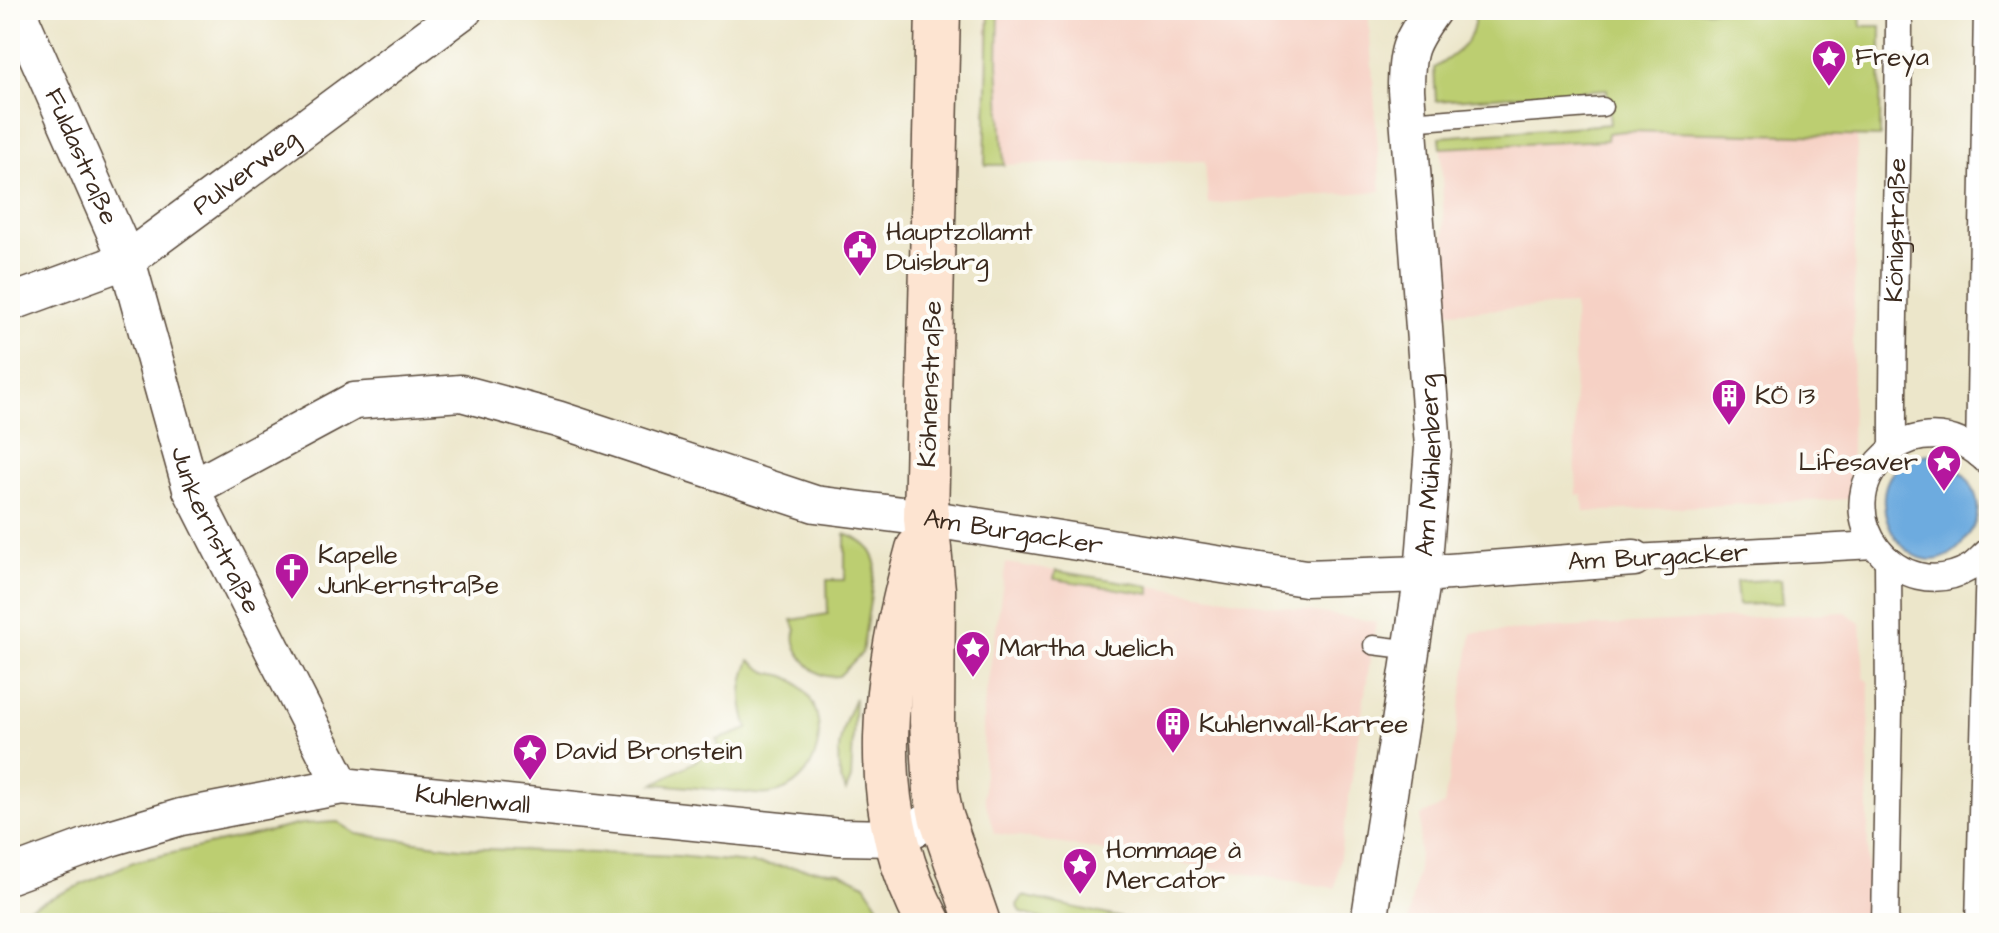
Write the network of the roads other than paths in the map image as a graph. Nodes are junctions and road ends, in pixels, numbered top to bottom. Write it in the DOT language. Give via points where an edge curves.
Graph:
graph roads {
  1 [pos="17,10"];
  2 [pos="464,10"];
  3 [pos="938,10"];
  4 [pos="1899,10"];
  5 [pos="1987,10"];
  6 [pos="1432,11"];
  7 [pos="1603,107"];
  8 [pos="1408,122"];
  9 [pos="127,260"];
  10 [pos="10,303"];
  11 [pos="1893,448"];
  12 [pos="1984,459"];
  13 [pos="191,489"];
  14 [pos="926,518"];
  15 [pos="1989,551"];
  16 [pos="1881,553"];
  17 [pos="1634,558"];
  18 [pos="1989,561"];
  19 [pos="1423,574"];
  20 [pos="1373,645"];
  21 [pos="1413,650"];
  22 [pos="342,786"];
  23 [pos="941,816"];
  24 [pos="894,838"];
  25 [pos="10,875"];
  26 [pos="929,923"];
  27 [pos="978,923"];
  28 [pos="1369,923"];
  29 [pos="1885,923"];
  30 [pos="1979,923"];
  1 -- 9 [label="street, Fuldastraße"];
  2 -- 9 [label="street, Pulverweg"];
  3 -- 14 [label="main road, Köhnenstraße"];
  4 -- 11 [label="street, Königstraße"];
  5 -- 12 [label="street"];
  6 -- 8 [label="street, Am Mühlenberg" via="1406,57"];
  7 -- 8 [label="lane"];
  8 -- 19 [label="street, Am Mühlenberg" via="1433,447"];
  9 -- 10 [label="street, Pulverweg"];
  9 -- 13 [label="street, Junkernstraße"];
  11 -- 12 [label="street" via="1934,435 1955,439"];
  11 -- 16 [label="street" via="1877,463 1863,504 1865,525"];
  13 -- 14 [label="street, Am Burgacker" via="354,401 461,393 815,504"];
  13 -- 22 [label="street, Junkernstraße"];
  14 -- 19 [label="street, Am Burgacker" via="1305,578"];
  14 -- 23 [label="main road, Köhnenstraße" via="933,590 932,722"];
  14 -- 24 [label="main road, Köhnenstraße" via="898,622 885,735"];
  15 -- 16 [label="street" via="1972,566 1927,577 1905,572"];
  16 -- 17 [label="street, Am Burgacker"];
  16 -- 29 [label="street" via="1889,711"];
  17 -- 19 [label="street, Am Burgacker"];
  18 -- 30 [label="street"];
  19 -- 21 [label="street, Am Mühlenberg"];
  20 -- 21 [label="lane"];
  21 -- 28 [label="street, Am Mühlenberg"];
  22 -- 24 [label="street, Kuhlenwall" via="707,825"];
  22 -- 25 [label="street, Kuhlenwall" via="181,817"];
  23 -- 24 [label="street, Kuhlenwall"];
  23 -- 27 [label="main road, Köhnenstraße"];
  24 -- 26 [label="main road, Köhnenstraße"];
}
